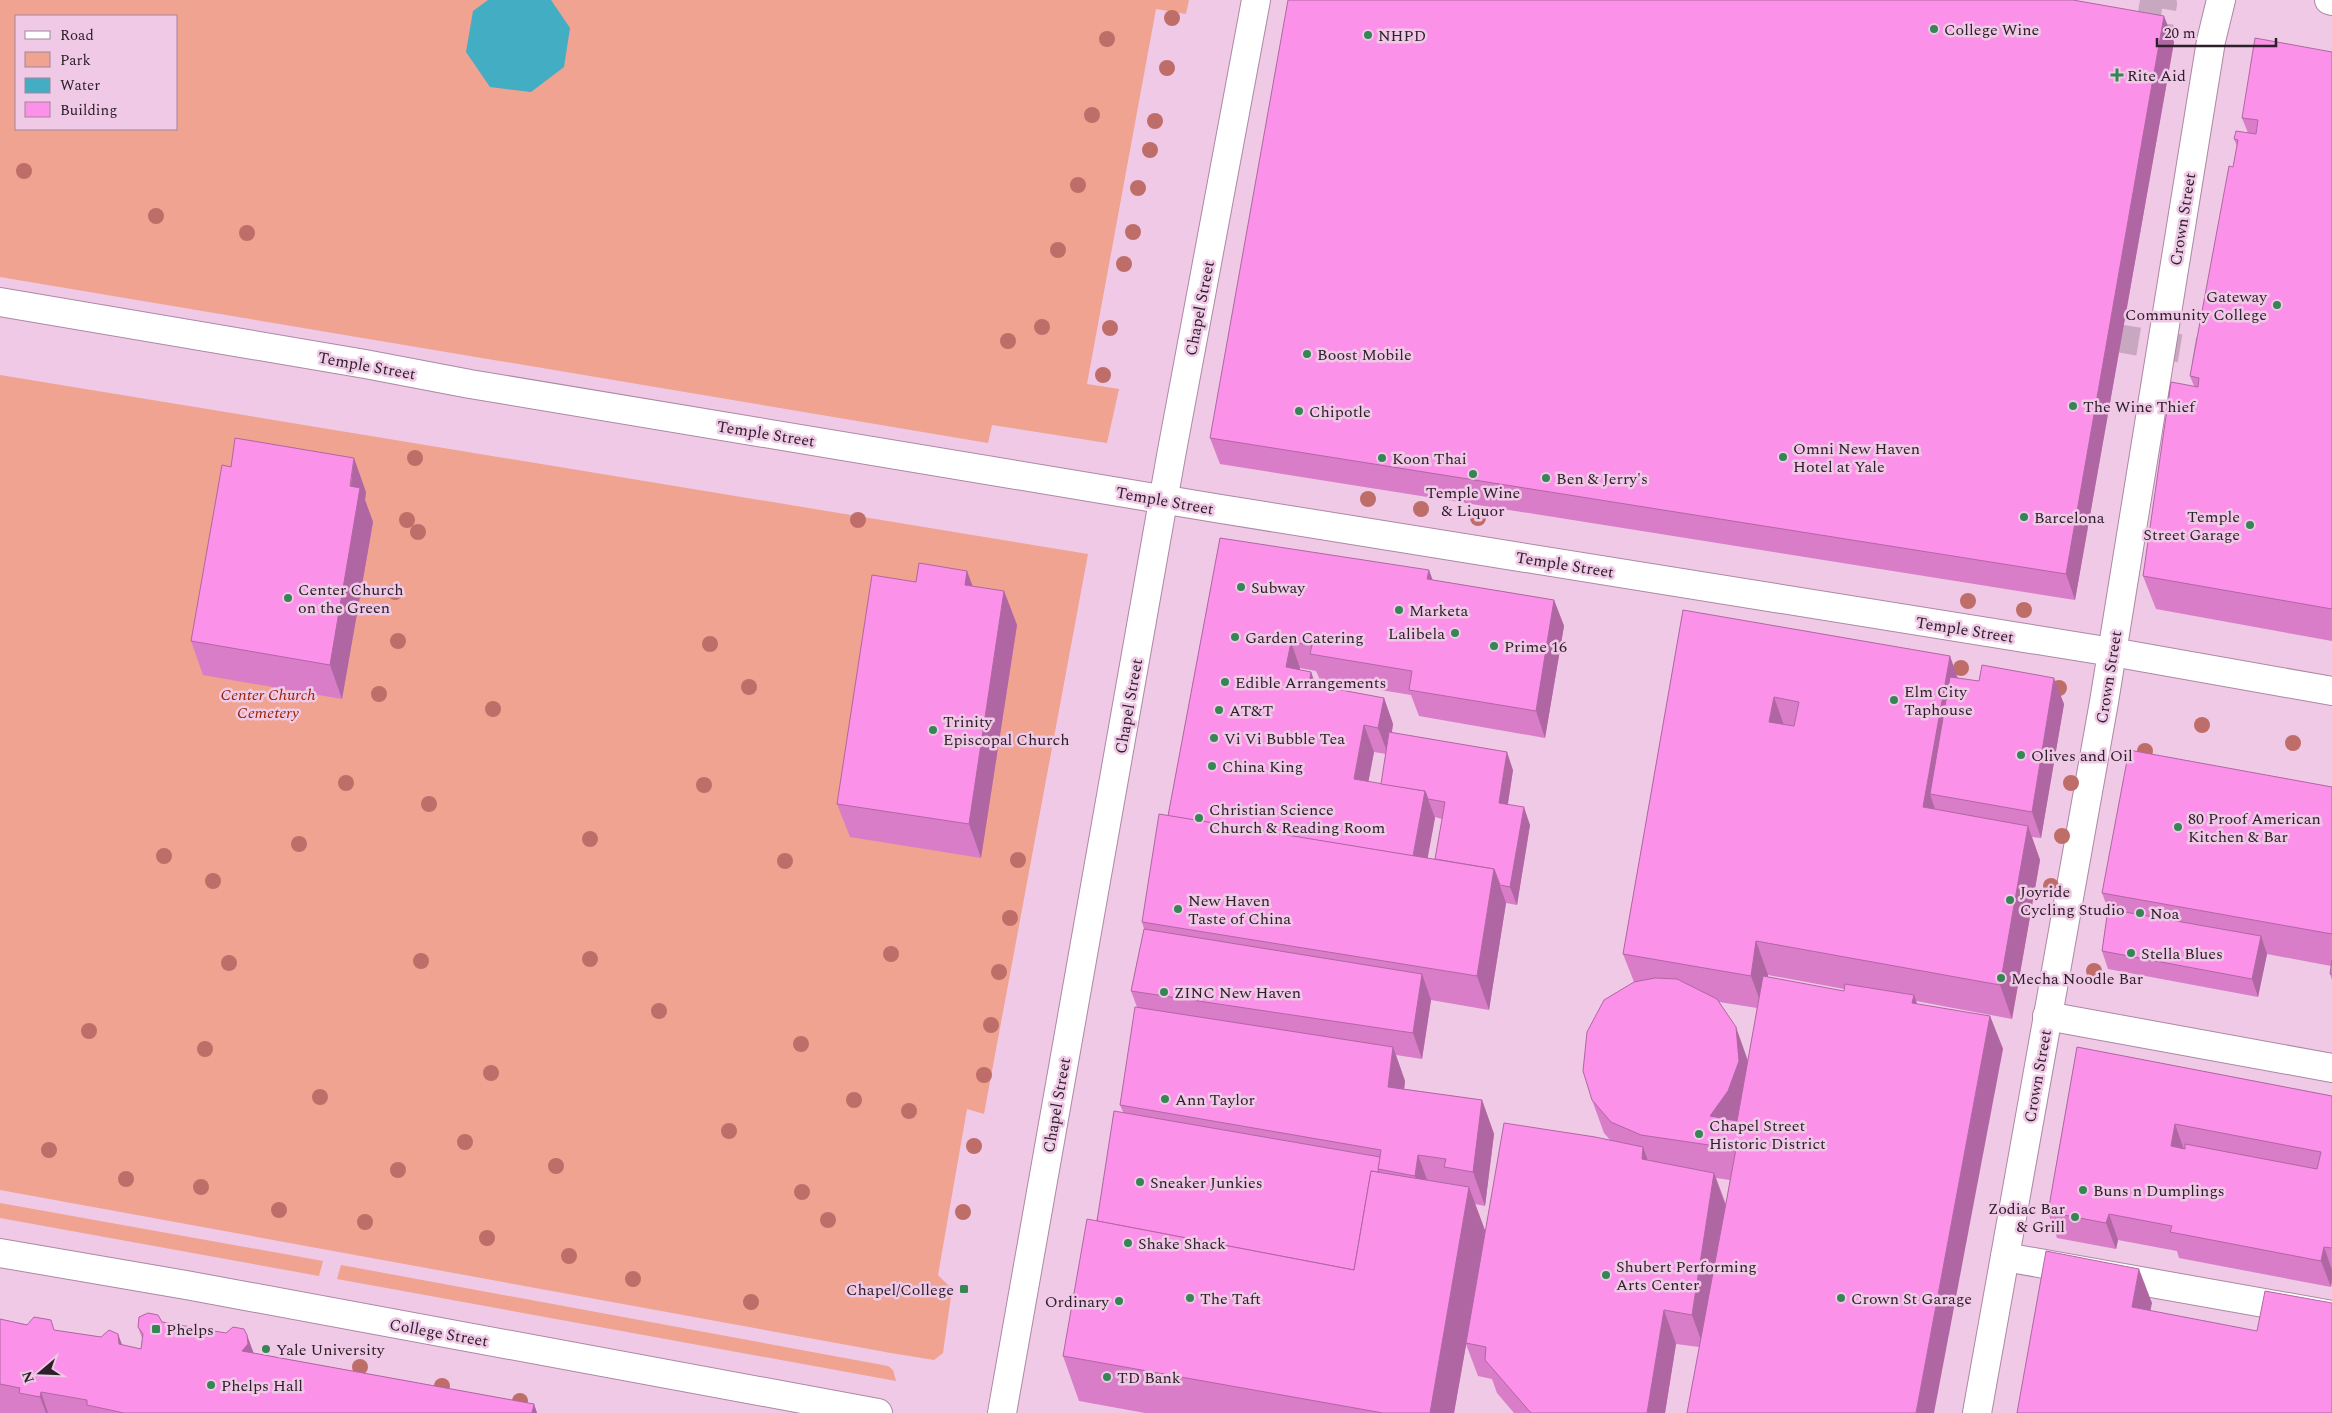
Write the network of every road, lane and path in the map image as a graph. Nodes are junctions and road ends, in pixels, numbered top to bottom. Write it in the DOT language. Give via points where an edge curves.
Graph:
graph roads {
  1 [pos="1256,0"];
  2 [pos="2221,0"];
  3 [pos="0,302"];
  4 [pos="1164,499"];
  5 [pos="2112,652"];
  6 [pos="2332,691"];
  7 [pos="2047,1016"];
  8 [pos="2332,1068"];
  9 [pos="0,1253"];
  10 [pos="2005,1257"];
  11 [pos="2332,1315"];
  12 [pos="878,1413"];
  13 [pos="1002,1413"];
  14 [pos="1977,1413"];
  1 -- 4 [label="main road, Chapel Street"];
  2 -- 5 [label="main road, Crown Street" via="2211,41"];
  3 -- 4 [label="main road, Temple Street" via="499,389"];
  4 -- 5 [label="main road, Temple Street"];
  4 -- 13 [label="main road, Chapel Street"];
  5 -- 6 [label="main road, Temple Street"];
  5 -- 7 [label="main road, Crown Street"];
  7 -- 8 [label="main road"];
  7 -- 10 [label="main road, Crown Street"];
  9 -- 12 [label="main road, College Street"];
  10 -- 11 [label="main road"];
  10 -- 14 [label="main road, Crown Street"];
}
